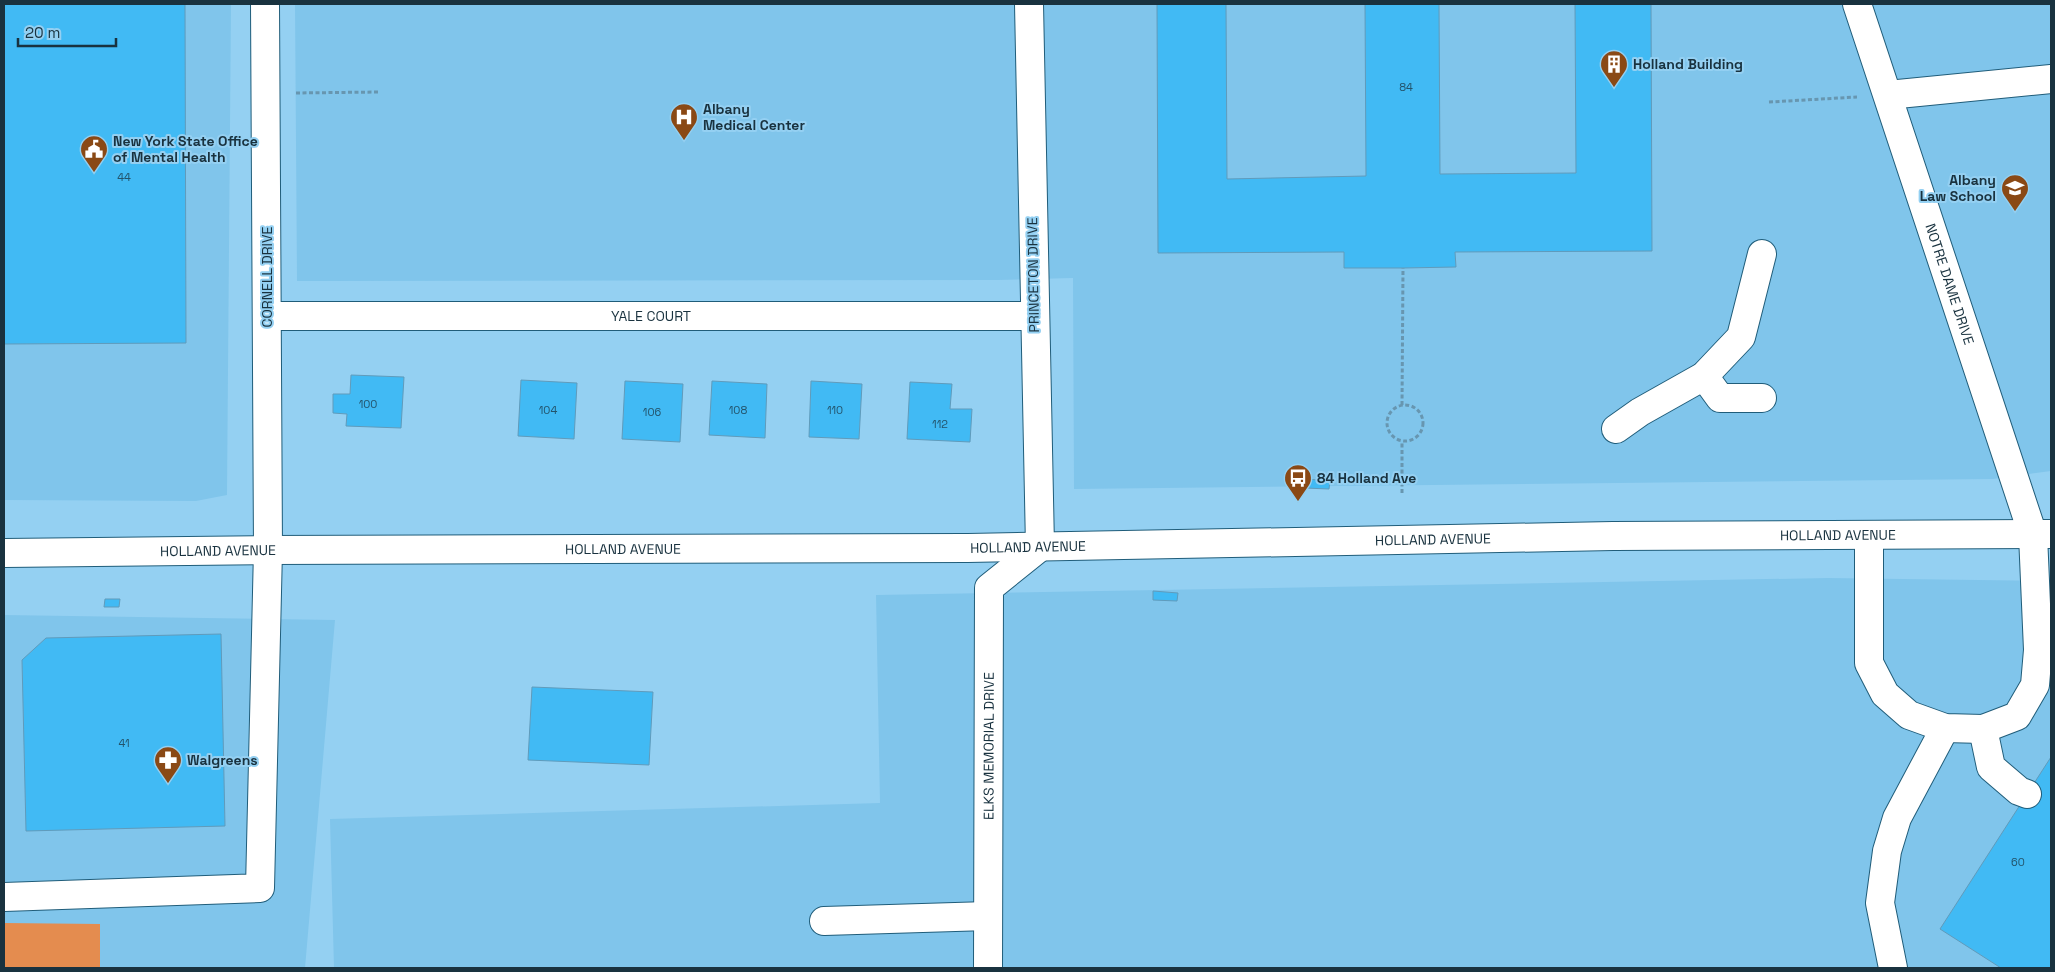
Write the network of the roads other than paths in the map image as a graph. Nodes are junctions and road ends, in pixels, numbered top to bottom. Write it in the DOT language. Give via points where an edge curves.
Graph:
graph roads {
  1 [pos="265,4"];
  2 [pos="1029,4"];
  3 [pos="1857,4"];
  4 [pos="2051,79"];
  5 [pos="1888,95"];
  6 [pos="1762,254"];
  7 [pos="267,316"];
  8 [pos="1034,316"];
  9 [pos="1704,376"];
  10 [pos="1762,398"];
  11 [pos="1616,429"];
  12 [pos="2042,534"];
  13 [pos="1869,536"];
  14 [pos="1040,546"];
  15 [pos="268,550"];
  16 [pos="4,553"];
  17 [pos="1945,728"];
  18 [pos="1983,729"];
  19 [pos="2027,794"];
  20 [pos="4,898"];
  21 [pos="988,916"];
  22 [pos="824,921"];
  23 [pos="988,968"];
  24 [pos="1892,968"];
  1 -- 7 [label="street, CORNELL DRIVE"];
  2 -- 8 [label="street, PRINCETON DRIVE"];
  3 -- 5 [label="street, NOTRE DAME DRIVE"];
  4 -- 5 [label="street"];
  5 -- 12 [label="street, NOTRE DAME DRIVE"];
  6 -- 9 [label="street" via="1741,337"];
  7 -- 8 [label="street, YALE COURT"];
  7 -- 15 [label="street, CORNELL DRIVE"];
  8 -- 14 [label="street, PRINCETON DRIVE"];
  9 -- 10 [label="street" via="1720,398"];
  9 -- 11 [label="street"];
  12 -- 13 [label="street, HOLLAND AVENUE"];
  12 -- 18 [label="street, NOTRE DAME DRIVE" via="2035,685 2017,716"];
  13 -- 14 [label="street, HOLLAND AVENUE" via="1613,536"];
  13 -- 17 [label="street" via="1869,663 1885,694 1903,710"];
  14 -- 15 [label="street, HOLLAND AVENUE"];
  14 -- 21 [label="street, ELKS MEMORIAL DRIVE" via="988,588"];
  15 -- 16 [label="street, HOLLAND AVENUE"];
  15 -- 20 [label="street, CORNELL DRIVE" via="260,888"];
  17 -- 18 [label="street"];
  17 -- 24 [label="street" via="1897,818 1887,851 1880,903"];
  18 -- 19 [label="street" via="1991,767 2019,792"];
  21 -- 22 [label="street"];
  21 -- 23 [label="street, ELKS MEMORIAL DRIVE"];
}
